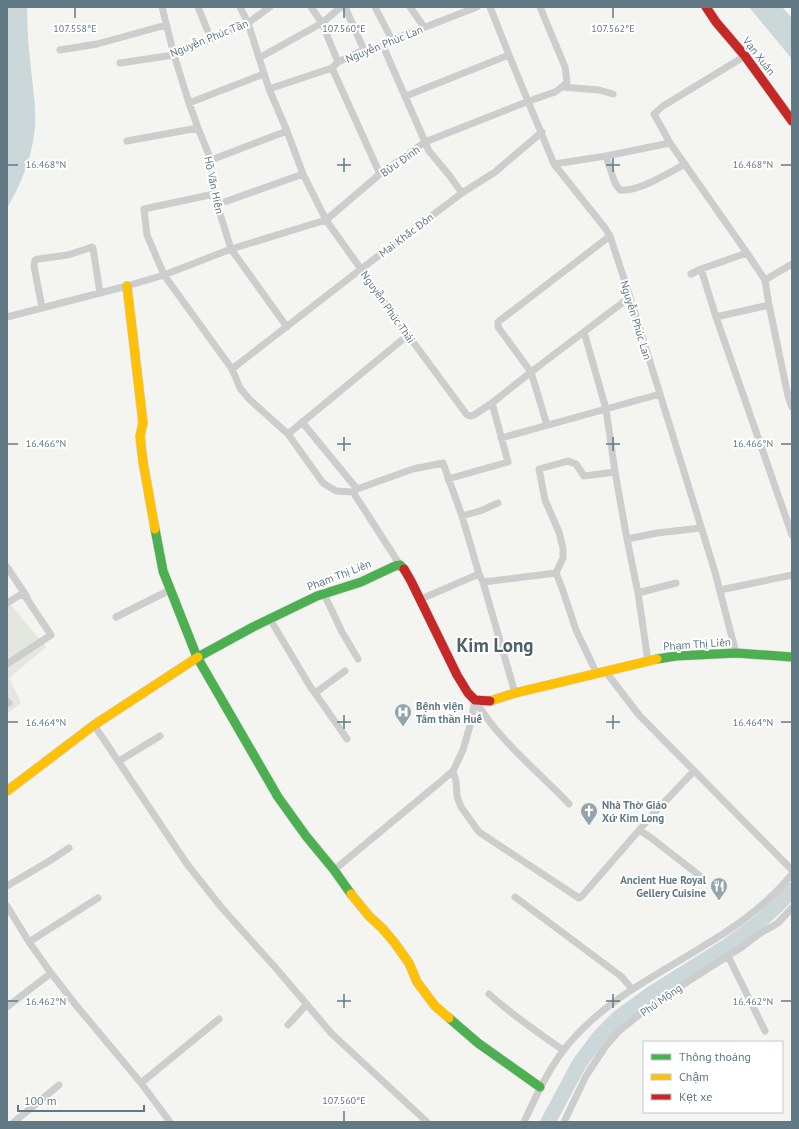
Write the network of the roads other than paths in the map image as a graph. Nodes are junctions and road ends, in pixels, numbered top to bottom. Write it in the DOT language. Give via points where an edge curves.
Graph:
graph roads {
  1 [pos="162,7"];
  2 [pos="198,7"];
  3 [pos="240,7"];
  4 [pos="270,7"];
  5 [pos="311,7"];
  6 [pos="341,7"];
  7 [pos="345,7"];
  8 [pos="375,7"];
  9 [pos="410,7"];
  10 [pos="453,7"];
  11 [pos="478,7"];
  12 [pos="490,7"];
  13 [pos="540,7"];
  14 [pos="706,7"];
  15 [pos="458,14"];
  16 [pos="248,23"];
  17 [pos="322,24"];
  18 [pos="166,25"];
  19 [pos="424,27"];
  20 [pos="212,39"];
  21 [pos="392,40"];
  22 [pos="383,46"];
  23 [pos="60,50"];
  24 [pos="364,50"];
  25 [pos="174,55"];
  26 [pos="509,55"];
  27 [pos="745,56"];
  28 [pos="259,58"];
  29 [pos="338,62"];
  30 [pos="120,64"];
  31 [pos="332,68"];
  32 [pos="264,74"];
  33 [pos="562,87"];
  34 [pos="269,89"];
  35 [pos="613,94"];
  36 [pos="406,96"];
  37 [pos="529,100"];
  38 [pos="189,104"];
  39 [pos="792,121"];
  40 [pos="198,128"];
  41 [pos="287,131"];
  42 [pos="542,132"];
  43 [pos="127,141"];
  44 [pos="426,142"];
  45 [pos="670,143"];
  46 [pos="606,156"];
  47 [pos="211,160"];
  48 [pos="554,164"];
  49 [pos="685,164"];
  50 [pos="303,174"];
  51 [pos="380,174"];
  52 [pos="462,193"];
  53 [pos="214,194"];
  54 [pos="216,205"];
  55 [pos="326,220"];
  56 [pos="610,236"];
  57 [pos="231,249"];
  58 [pos="748,253"];
  59 [pos="792,264"];
  60 [pos="361,269"];
  61 [pos="701,270"];
  62 [pos="691,274"];
  63 [pos="164,276"];
  64 [pos="765,280"];
  65 [pos="127,286"];
  66 [pos="100,293"];
  67 [pos="630,296"];
  68 [pos="769,305"];
  69 [pos="42,308"];
  70 [pos="7,317"];
  71 [pos="716,317"];
  72 [pos="287,327"];
  73 [pos="584,332"];
  74 [pos="408,335"];
  75 [pos="232,369"];
  76 [pos="531,372"];
  77 [pos="660,394"];
  78 [pos="492,403"];
  79 [pos="792,407"];
  80 [pos="606,409"];
  81 [pos="302,422"];
  82 [pos="547,425"];
  83 [pos="288,434"];
  84 [pos="501,438"];
  85 [pos="615,472"];
  86 [pos="448,479"];
  87 [pos="355,491"];
  88 [pos="498,502"];
  89 [pos="462,516"];
  90 [pos="701,528"];
  91 [pos="792,535"];
  92 [pos="627,539"];
  93 [pos="400,565"];
  94 [pos="7,567"];
  95 [pos="556,573"];
  96 [pos="479,574"];
  97 [pos="792,575"];
  98 [pos="483,582"];
  99 [pos="676,583"];
  100 [pos="170,590"];
  101 [pos="720,590"];
  102 [pos="638,593"];
  103 [pos="324,594"];
  104 [pos="27,597"];
  105 [pos="420,599"];
  106 [pos="7,602"];
  107 [pos="116,617"];
  108 [pos="270,619"];
  109 [pos="736,653"];
  110 [pos="197,657"];
  111 [pos="792,657"];
  112 [pos="358,659"];
  113 [pos="648,661"];
  114 [pos="7,664"];
  115 [pos="345,671"];
  116 [pos="602,673"];
  117 [pos="315,693"];
  118 [pos="515,693"];
  119 [pos="475,700"];
  120 [pos="94,725"];
  121 [pos="160,736"];
  122 [pos="346,740"];
  123 [pos="118,760"];
  124 [pos="452,771"];
  125 [pos="694,771"];
  126 [pos="7,790"];
  127 [pos="569,804"];
  128 [pos="639,830"];
  129 [pos="70,848"];
  130 [pos="334,870"];
  131 [pos="792,870"];
  132 [pos="792,874"];
  133 [pos="700,876"];
  134 [pos="7,886"];
  135 [pos="514,897"];
  136 [pos="98,898"];
  137 [pos="7,906"];
  138 [pos="792,908"];
  139 [pos="29,942"];
  140 [pos="728,956"];
  141 [pos="51,973"];
  142 [pos="632,989"];
  143 [pos="489,994"];
  144 [pos="307,1004"];
  145 [pos="7,1007"];
  146 [pos="219,1019"];
  147 [pos="288,1025"];
  148 [pos="765,1031"];
  149 [pos="563,1050"];
  150 [pos="141,1083"];
  151 [pos="59,1085"];
  152 [pos="540,1087"];
  153 [pos="14,1122"];
  154 [pos="170,1122"];
  155 [pos="427,1122"];
  156 [pos="524,1122"];
  157 [pos="564,1122"];
  1 -- 18 [label="street, Hồ Văn Hiến"];
  2 -- 20 [label="street"];
  3 -- 16 [label="street, Nguyễn Phúc Thái"];
  4 -- 16 [label="street, Nguyễn Phúc Tần"];
  5 -- 17 [label="street"];
  6 -- 17 [label="street"];
  7 -- 24 [label="street"];
  8 -- 21 [label="street"];
  9 -- 19 [label="street"];
  10 -- 15 [label="street"];
  11 -- 15 [label="street, Nguyễn Phúc Lan"];
  12 -- 26 [label="street, Nguyễn Phúc Lan"];
  13 -- 33 [label="street" via="565,67 567,82"];
  14 -- 27 [label="street, Vạn Xuân"];
  15 -- 19 [label="street, Nguyễn Phúc Lan"];
  16 -- 20 [label="street, Nguyễn Phúc Tần"];
  16 -- 28 [label="street, Nguyễn Phúc Thái"];
  17 -- 28 [label="street"];
  17 -- 29 [label="street"];
  18 -- 23 [label="street" via="97,44"];
  18 -- 25 [label="street, Hồ Văn Hiến"];
  19 -- 21 [label="street, Nguyễn Phúc Lan"];
  20 -- 25 [label="street, Nguyễn Phúc Tần"];
  21 -- 22 [label="street, Nguyễn Phúc Lan"];
  22 -- 24 [label="street, Nguyễn Phúc Lan"];
  22 -- 36 [label="street"];
  24 -- 29 [label="street, Nguyễn Phúc Lan"];
  25 -- 30 [label="street, Nguyễn Phúc Tần"];
  25 -- 38 [label="street, Hồ Văn Hiến"];
  26 -- 36 [label="street"];
  26 -- 37 [label="street, Nguyễn Phúc Lan"];
  27 -- 39 [label="street, Vạn Xuân"];
  27 -- 45 [label="street" via="654,114"];
  28 -- 32 [label="street, Nguyễn Phúc Thái"];
  29 -- 31 [label="street, Nguyễn Phúc Lan"];
  31 -- 34 [label="street, Nguyễn Phúc Lan"];
  31 -- 51 [label="street"];
  32 -- 34 [label="street, Nguyễn Phúc Thái"];
  32 -- 38 [label="street"];
  33 -- 35 [label="street" via="599,90"];
  33 -- 37 [label="street, Bửu Đình" via="555,92"];
  34 -- 41 [label="street, Nguyễn Phúc Thái"];
  36 -- 44 [label="street"];
  37 -- 42 [label="street, Nguyễn Phúc Lan"];
  37 -- 44 [label="street, Bửu Đình"];
  38 -- 40 [label="street, Hồ Văn Hiến"];
  40 -- 43 [label="street"];
  40 -- 47 [label="street, Hồ Văn Hiến"];
  41 -- 47 [label="street"];
  41 -- 50 [label="street, Nguyễn Phúc Thái"];
  42 -- 48 [label="street, Nguyễn Phúc Lan"];
  42 -- 52 [label="street, Mai Khắc Đôn" via="495,172"];
  44 -- 51 [label="street, Bửu Đình"];
  44 -- 52 [label="street" via="429,151"];
  45 -- 46 [label="street"];
  45 -- 49 [label="street"];
  46 -- 48 [label="street"];
  46 -- 49 [label="street" via="620,190 644,185"];
  47 -- 53 [label="street, Hồ Văn Hiến"];
  48 -- 56 [label="street, Nguyễn Phúc Lan"];
  49 -- 58 [label="street"];
  50 -- 54 [label="street"];
  50 -- 55 [label="street, Nguyễn Phúc Thái"];
  51 -- 55 [label="street, Bửu Đình"];
  52 -- 60 [label="street, Mai Khắc Đôn"];
  53 -- 54 [label="street, Hồ Văn Hiến"];
  53 -- 63 [label="street" via="144,209 147,235"];
  54 -- 57 [label="street, Hồ Văn Hiến"];
  55 -- 57 [label="street, Bửu Đình"];
  55 -- 60 [label="street, Nguyễn Phúc Thái"];
  56 -- 67 [label="street, Nguyễn Phúc Lan"];
  56 -- 76 [label="street" via="498,322 498,327"];
  57 -- 63 [label="street, Bửu Đình"];
  57 -- 72 [label="street, Hồ Văn Hiến"];
  58 -- 61 [label="street"];
  58 -- 64 [label="street"];
  59 -- 64 [label="street"];
  60 -- 72 [label="street, Mai Khắc Đôn"];
  60 -- 74 [label="street, Nguyễn Phúc Thái"];
  61 -- 62 [label="street"];
  61 -- 71 [label="street"];
  63 -- 65 [label="street, Bửu Đình"];
  63 -- 75 [label="street"];
  64 -- 68 [label="street"];
  65 -- 66 [label="street, Bửu Đình"];
  65 -- 100 [label="street" via="143,423 140,436 143,462 163,571"];
  66 -- 69 [label="street, Bửu Đình"];
  66 -- 69 [label="street" via="92,247 68,255 38,259 35,260 34,266"];
  67 -- 73 [label="street, Nguyễn Phúc Thái"];
  67 -- 77 [label="street, Nguyễn Phúc Lan"];
  68 -- 71 [label="street"];
  68 -- 79 [label="street"];
  69 -- 70 [label="street, Bửu Đình"];
  71 -- 91 [label="street"];
  72 -- 75 [label="street, Mai Khắc Đôn"];
  73 -- 76 [label="street, Nguyễn Phúc Thái"];
  73 -- 80 [label="street"];
  74 -- 78 [label="street, Nguyễn Phúc Thái" via="467,415 474,415"];
  74 -- 81 [label="street"];
  75 -- 83 [label="street" via="240,388"];
  76 -- 78 [label="street, Nguyễn Phúc Thái"];
  76 -- 82 [label="street"];
  77 -- 80 [label="street"];
  77 -- 90 [label="street, Nguyễn Phúc Lan"];
  78 -- 84 [label="street"];
  80 -- 82 [label="street"];
  80 -- 85 [label="street"];
  81 -- 83 [label="street"];
  81 -- 87 [label="street"];
  82 -- 84 [label="street"];
  83 -- 87 [label="street" via="323,483 336,491"];
  84 -- 86 [label="street" via="508,462"];
  85 -- 92 [label="street"];
  85 -- 95 [label="street" via="584,476 576,464 568,461 539,470 545,500 563,548 563,558"];
  86 -- 87 [label="street" via="443,463 413,469"];
  86 -- 89 [label="street"];
  87 -- 93 [label="street"];
  88 -- 89 [label="street"];
  89 -- 96 [label="street"];
  90 -- 92 [label="street"];
  90 -- 101 [label="street, Nguyễn Phúc Lan"];
  92 -- 102 [label="street"];
  93 -- 103 [label="street, Phạm Thị Liên"];
  93 -- 105 [label="street"];
  94 -- 104 [label="street"];
  95 -- 98 [label="street"];
  95 -- 116 [label="street" via="576,630"];
  96 -- 98 [label="street"];
  96 -- 105 [label="street"];
  97 -- 101 [label="street"];
  98 -- 118 [label="street"];
  99 -- 102 [label="street"];
  100 -- 107 [label="street"];
  100 -- 110 [label="street"];
  101 -- 109 [label="street, Nguyễn Phúc Lan"];
  102 -- 113 [label="street"];
  103 -- 108 [label="street, Phạm Thị Liên"];
  103 -- 112 [label="street"];
  104 -- 106 [label="street" via="20,594"];
  104 -- 114 [label="street" via="51,635"];
  105 -- 119 [label="street" via="457,675"];
  108 -- 110 [label="street, Phạm Thị Liên"];
  108 -- 117 [label="street"];
  109 -- 111 [label="street, Phạm Thị Liên"];
  109 -- 113 [label="street, Phạm Thị Liên" via="676,656"];
  110 -- 120 [label="street, Phạm Thị Liên"];
  110 -- 130 [label="street" via="278,797"];
  113 -- 116 [label="street, Phạm Thị Liên"];
  115 -- 117 [label="street"];
  116 -- 118 [label="street, Phạm Thị Liên"];
  116 -- 125 [label="street" via="638,715"];
  117 -- 122 [label="street"];
  118 -- 119 [label="street, Phạm Thị Liên" via="489,701"];
  119 -- 124 [label="street" via="463,750"];
  119 -- 127 [label="street" via="482,713 519,756"];
  120 -- 123 [label="street"];
  120 -- 126 [label="street, Phạm Thị Liên"];
  121 -- 123 [label="street"];
  123 -- 144 [label="street" via="206,889"];
  124 -- 128 [label="street" via="461,807 479,832 579,898"];
  124 -- 130 [label="street"];
  125 -- 128 [label="street"];
  125 -- 131 [label="street"];
  128 -- 133 [label="street"];
  129 -- 134 [label="street"];
  130 -- 152 [label="street" via="369,916 394,942 417,982 435,1006 478,1043"];
  132 -- 142 [label="street" via="782,887 753,913 719,937"];
  135 -- 142 [label="street" via="622,977"];
  136 -- 139 [label="street"];
  137 -- 139 [label="street"];
  138 -- 140 [label="street, Phú Mộng" via="778,923"];
  139 -- 141 [label="street"];
  140 -- 148 [label="street"];
  140 -- 157 [label="street, Phú Mộng" via="644,1011 619,1031 586,1076"];
  141 -- 145 [label="street"];
  141 -- 150 [label="street"];
  142 -- 149 [label="street" via="591,1021"];
  143 -- 149 [label="street" via="516,1018"];
  144 -- 147 [label="street"];
  144 -- 155 [label="street" via="332,1034"];
  146 -- 150 [label="street"];
  149 -- 152 [label="street"];
  150 -- 154 [label="street"];
  151 -- 153 [label="street"];
  152 -- 156 [label="street"];
}
